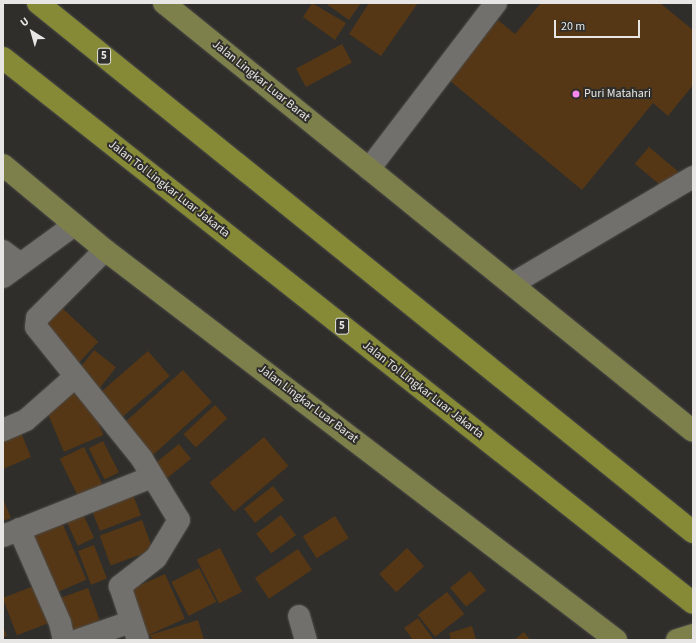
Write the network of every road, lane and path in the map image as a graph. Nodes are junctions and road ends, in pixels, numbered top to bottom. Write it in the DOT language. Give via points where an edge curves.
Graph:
graph roads {
  1 [pos="38,3"];
  2 [pos="164,3"];
  3 [pos="496,3"];
  4 [pos="3,58"];
  5 [pos="3,165"];
  6 [pos="369,169"];
  7 [pos="693,177"];
  8 [pos="74,225"];
  9 [pos="105,250"];
  10 [pos="12,258"];
  11 [pos="3,277"];
  12 [pos="512,284"];
  13 [pos="75,377"];
  14 [pos="3,430"];
  15 [pos="693,431"];
  16 [pos="152,477"];
  17 [pos="11,532"];
  18 [pos="693,532"];
  19 [pos="693,603"];
  20 [pos="299,616"];
  21 [pos="134,631"];
  22 [pos="693,635"];
  23 [pos="617,638"];
  24 [pos="64,640"];
  25 [pos="79,640"];
  26 [pos="306,640"];
  27 [pos="677,640"];
  1 -- 18 [label="highway, 5"];
  2 -- 6 [label="main road, Jalan Lingkar Luar Barat"];
  3 -- 6 [label="street"];
  4 -- 19 [label="highway, Jalan Tol Lingkar Luar Jakarta / 5"];
  5 -- 8 [label="main road, Jalan Lingkar Luar Barat"];
  6 -- 12 [label="main road, Jalan Lingkar Luar Barat"];
  7 -- 12 [label="street"];
  8 -- 9 [label="main road, Jalan Lingkar Luar Barat"];
  8 -- 10 [label="street"];
  9 -- 13 [label="street" via="36,318 40,335"];
  9 -- 23 [label="main road, Jalan Lingkar Luar Barat"];
  10 -- 11 [label="street"];
  12 -- 15 [label="main road, Jalan Lingkar Luar Barat"];
  13 -- 14 [label="street" via="26,420"];
  13 -- 16 [label="street" via="142,459"];
  16 -- 17 [label="street"];
  16 -- 21 [label="street" via="179,520 156,558 120,586"];
  17 -- 24 [label="street" via="60,623"];
  20 -- 26 [label="street"];
  21 -- 25 [label="street"];
  22 -- 27 [label="main road"];
}
